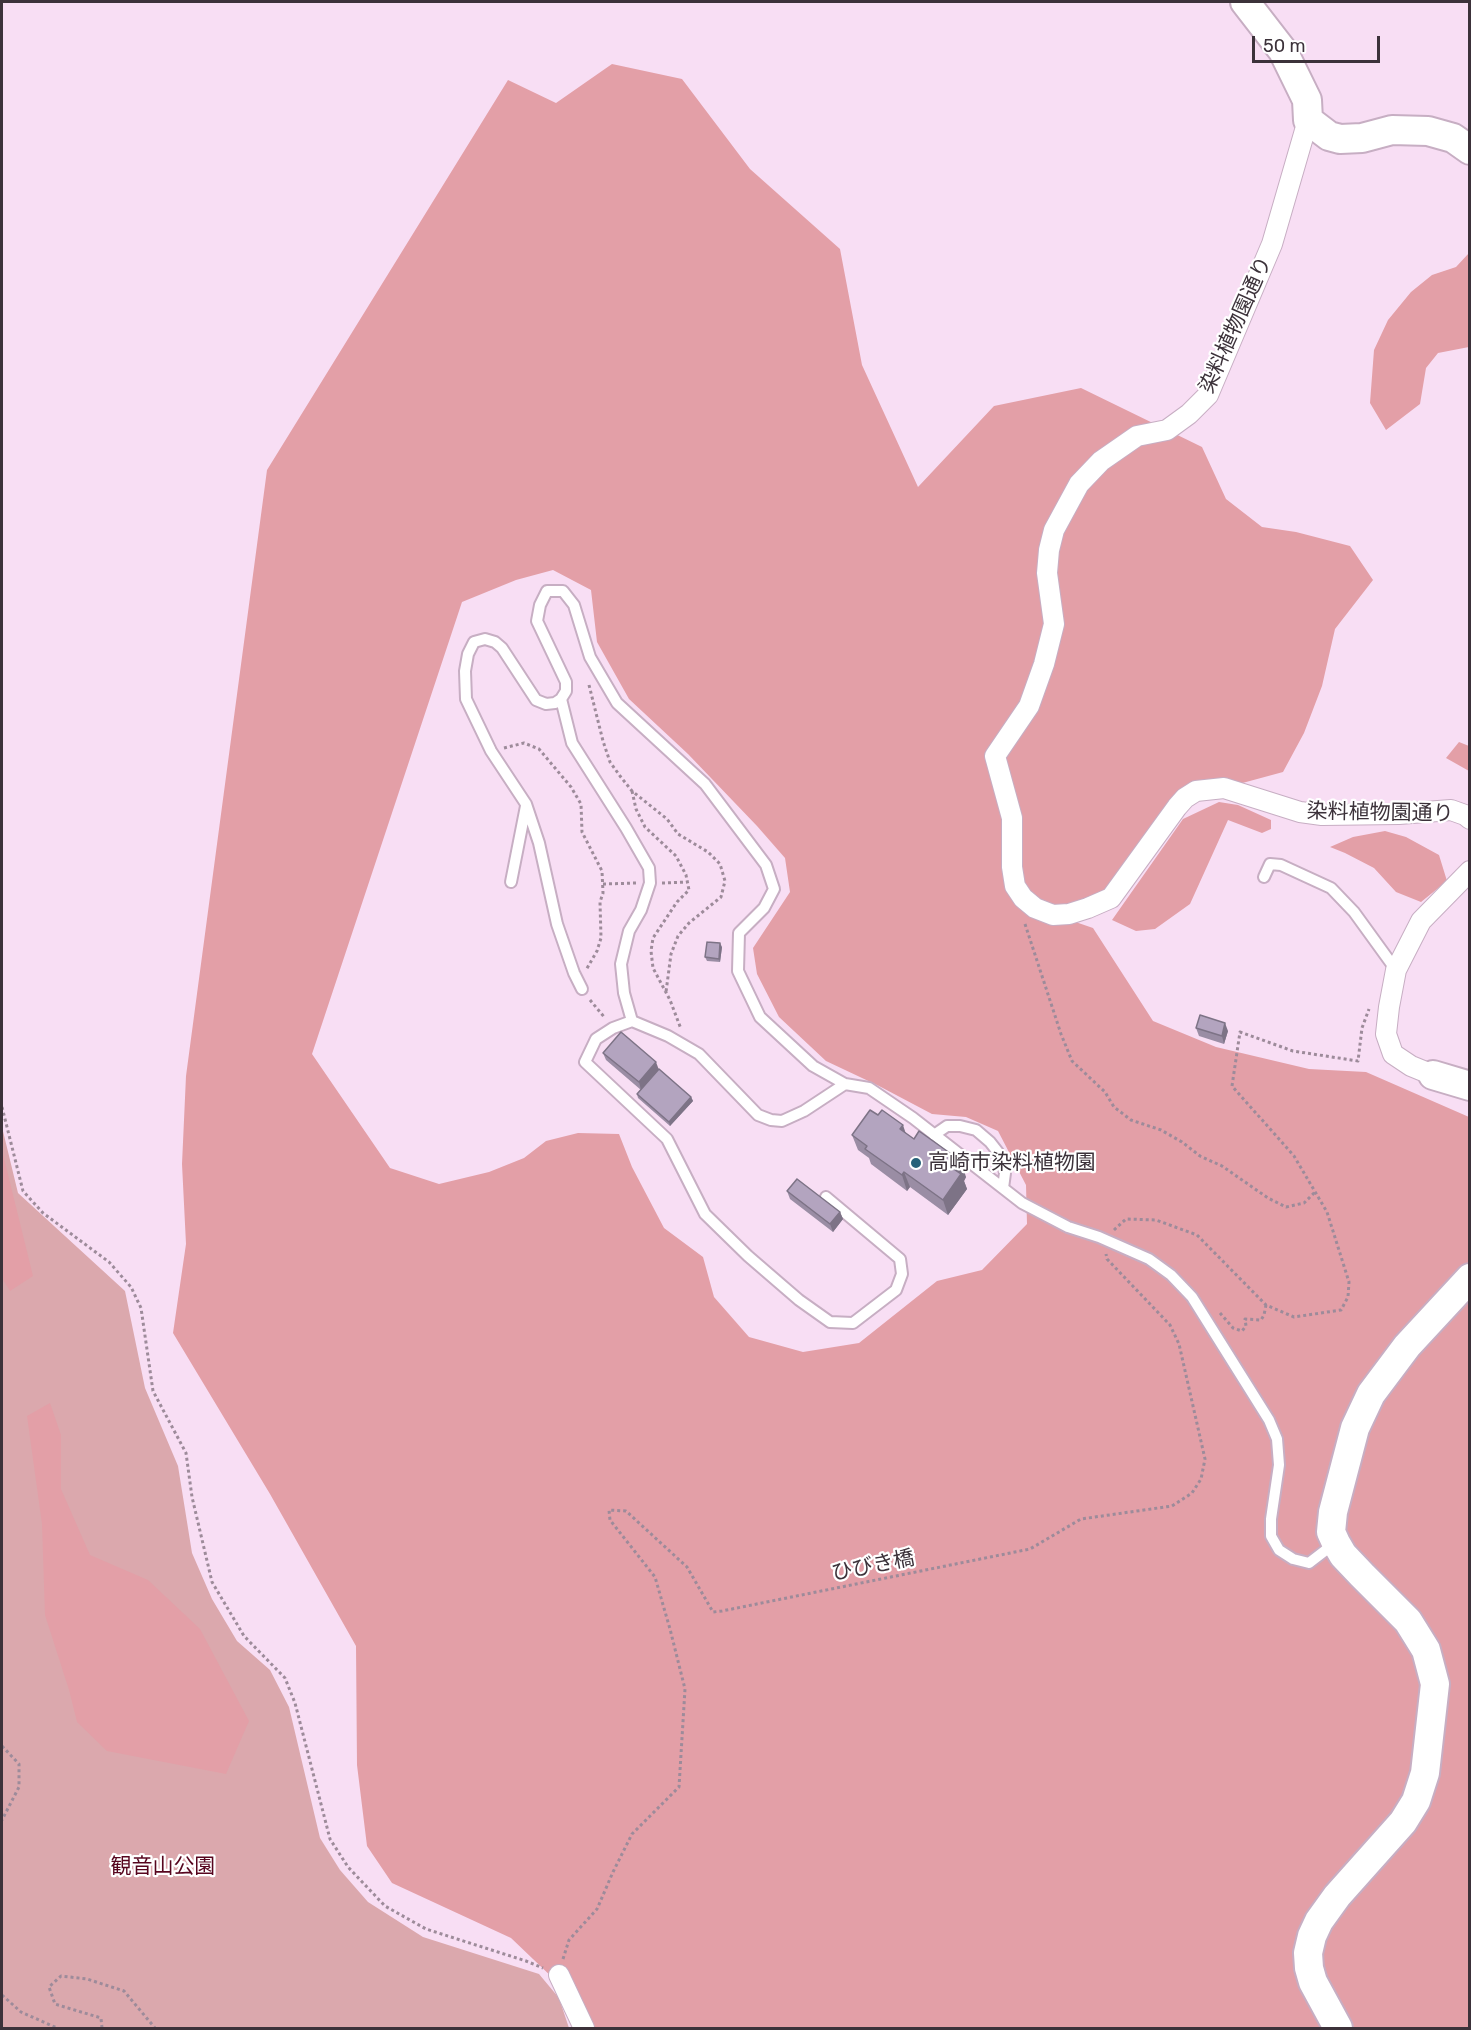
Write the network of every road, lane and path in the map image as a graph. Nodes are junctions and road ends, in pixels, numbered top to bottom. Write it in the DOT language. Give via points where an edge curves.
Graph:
graph roads {
  1 [pos="1245,2"];
  2 [pos="1308,120"];
  3 [pos="1470,150"];
  4 [pos="595,666"];
  5 [pos="561,699"];
  6 [pos="491,751"];
  7 [pos="632,791"];
  8 [pos="526,804"];
  9 [pos="1470,819"];
  10 [pos="1470,871"];
  11 [pos="1263,877"];
  12 [pos="511,882"];
  13 [pos="687,882"];
  14 [pos="650,883"];
  15 [pos="603,884"];
  16 [pos="1019,891"];
  17 [pos="1396,970"];
  18 [pos="580,985"];
  19 [pos="666,992"];
  20 [pos="1371,1004"];
  21 [pos="632,1021"];
  22 [pos="613,1028"];
  23 [pos="684,1046"];
  24 [pos="1432,1076"];
  25 [pos="845,1084"];
  26 [pos="1470,1086"];
  27 [pos="2,1107"];
  28 [pos="934,1135"];
  29 [pos="1003,1188"];
  30 [pos="1315,1192"];
  31 [pos="826,1197"];
  32 [pos="1104,1239"];
  33 [pos="1470,1278"];
  34 [pos="1192,1298"];
  35 [pos="1266,1305"];
  36 [pos="1336,1543"];
  37 [pos="2,1746"];
  38 [pos="2,1820"];
  39 [pos="559,1975"];
  40 [pos="2,1995"];
  41 [pos="57,2028"];
  42 [pos="102,2028"];
  43 [pos="155,2028"];
  44 [pos="584,2028"];
  45 [pos="1338,2028"];
  1 -- 2 [label="street" via="1283,51 1307,100"];
  2 -- 3 [label="street" via="1329,136 1340,139 1392,130 1428,131 1453,138"];
  2 -- 16 [label="street, 染料植物園通り" via="1272,244 1208,395 1167,430 1137,436 1101,461 1079,484 1054,530 1047,573 1054,624 1044,664 1029,706 994,756 1012,818 1012,867"];
  4 -- 5 [label="lane" via="574,605 563,591 548,591 537,621 566,682"];
  4 -- 7 [label="path" via="589,684 603,741 610,762"];
  4 -- 25 [label="lane" via="617,703 705,784 766,864 774,889 764,908 739,933 738,971 760,1017 813,1066"];
  5 -- 6 [label="lane" via="555,704 536,700 502,648 485,639 474,642 465,671 466,699"];
  5 -- 14 [label="lane" via="572,743 641,852 649,868"];
  6 -- 8 [label="lane"];
  6 -- 15 [label="path" via="524,743 539,749 571,787 581,804 582,832 602,871"];
  7 -- 13 [label="path" via="645,827 676,856"];
  7 -- 19 [label="path" via="667,819 678,834 708,852 720,864 725,881 721,897 678,936 671,954"];
  8 -- 12 [label="lane"];
  8 -- 18 [label="lane" via="557,924"];
  9 -- 16 [label="street, 染料植物園通り" via="1451,810 1322,815 1224,788 1196,791 1177,807 1111,898 1088,909 1053,915 1035,908"];
  10 -- 17 [label="street" via="1421,921"];
  11 -- 17 [label="lane" via="1270,864 1331,888 1354,912"];
  13 -- 14 [label="path"];
  13 -- 19 [label="path" via="688,890 653,938 653,968"];
  14 -- 15 [label="path"];
  14 -- 21 [label="lane" via="629,931 621,964"];
  15 -- 18 [label="path" via="601,938"];
  16 -- 30 [label="path" via="1014,902 1028,929 1072,1061 1105,1092 1114,1107 1131,1120 1182,1142 1286,1207 1304,1203"];
  17 -- 24 [label="street" via="1386,1034 1393,1054"];
  18 -- 22 [label="path"];
  19 -- 23 [label="path"];
  20 -- 30 [label="path" via="1362,1028 1358,1061 1293,1051 1240,1032 1232,1086 1294,1156"];
  21 -- 22 [label="lane"];
  21 -- 23 [label="lane"];
  22 -- 31 [label="lane" via="596,1039 585,1062 667,1139 705,1214 799,1300 830,1322 853,1323 896,1290 902,1274 900,1260"];
  23 -- 25 [label="lane" via="699,1054 758,1115 771,1120 782,1121 804,1111"];
  24 -- 26 [label="street"];
  25 -- 28 [label="lane" via="869,1088"];
  27 -- 39 [label="path" via="23,1191 43,1213 109,1262 131,1287 141,1308 153,1391 186,1453 212,1582 244,1636 285,1678 296,1703 330,1839 348,1867 385,1906 426,1929"];
  28 -- 29 [label="lane"];
  28 -- 29 [label="lane" via="947,1126 976,1130 1000,1156 1005,1173"];
  29 -- 32 [label="lane" via="1022,1203 1068,1227"];
  30 -- 35 [label="path" via="1327,1212 1341,1255 1349,1282 1348,1297 1341,1310 1294,1317"];
  32 -- 34 [label="lane" via="1149,1259"];
  32 -- 35 [label="path" via="1126,1219 1156,1220 1197,1235"];
  32 -- 39 [label="path, ひびき橋" via="1107,1259 1170,1325 1179,1344 1205,1459 1201,1479 1192,1493 1172,1506 1081,1519 1030,1549 712,1612 687,1567 626,1511 609,1510 610,1520 655,1577 670,1629 685,1689 679,1787 632,1834 597,1909 569,1940"];
  33 -- 36 [label="street" via="1407,1346 1354,1428 1333,1512 1331,1532"];
  34 -- 35 [label="path" via="1208,1300 1233,1328 1242,1331 1245,1319 1261,1320"];
  34 -- 36 [label="lane" via="1269,1420 1277,1440 1279,1465 1270,1536 1279,1550 1309,1563"];
  36 -- 45 [label="street" via="1408,1621 1426,1650 1435,1684 1425,1773 1416,1802 1337,1896 1312,1936 1309,1968"];
  37 -- 38 [label="path" via="19,1764 19,1787"];
  39 -- 44 [label="street"];
  40 -- 41 [label="path" via="21,2012"];
  42 -- 43 [label="path" via="101,2018 56,2004 49,1987 61,1976 123,1990"];
}
